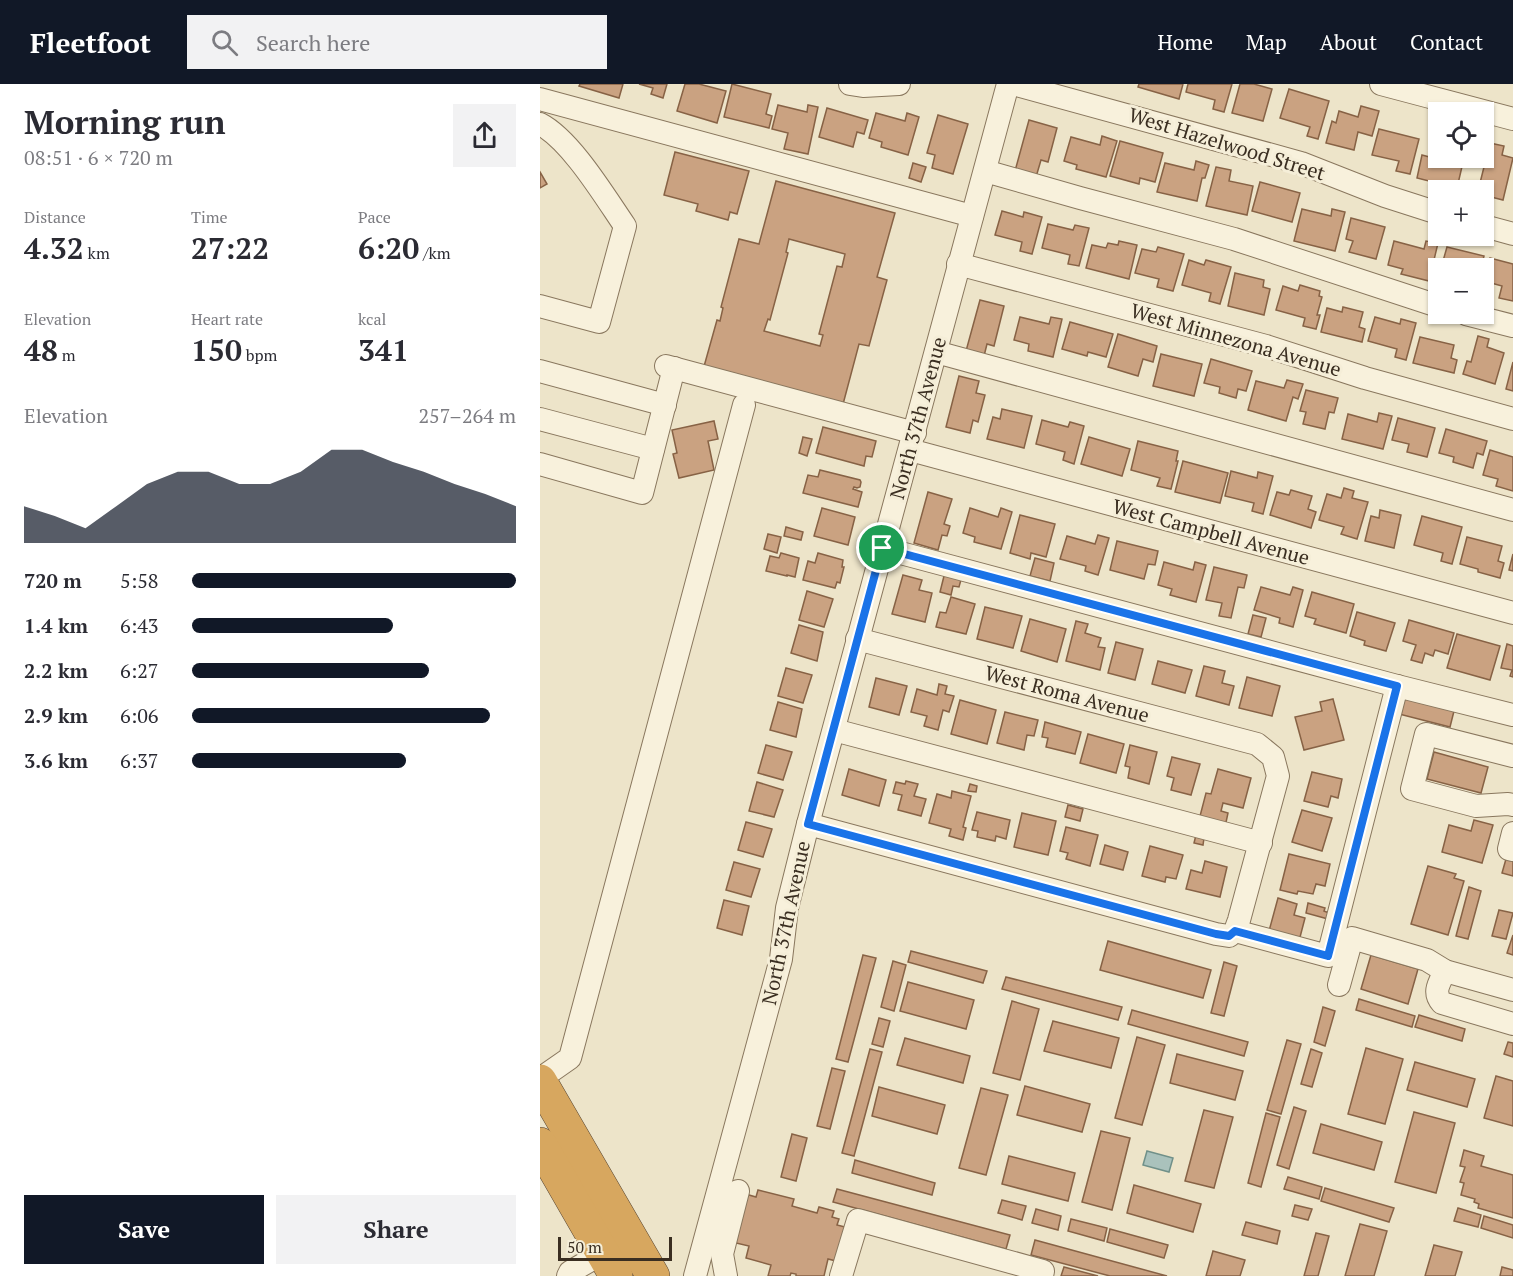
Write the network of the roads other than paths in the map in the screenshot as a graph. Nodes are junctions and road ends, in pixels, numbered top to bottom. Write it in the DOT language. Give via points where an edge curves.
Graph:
graph roads {
  1 [pos="850,84"];
  2 [pos="899,84"];
  3 [pos="1008,84"];
  4 [pos="1013,84"];
  5 [pos="1381,84"];
  6 [pos="540,99"];
  7 [pos="1513,119"];
  8 [pos="540,124"];
  9 [pos="985,171"];
  10 [pos="1428,210"];
  11 [pos="972,216"];
  12 [pos="1494,229"];
  13 [pos="1513,234"];
  14 [pos="958,264"];
  15 [pos="1428,303"];
  16 [pos="540,306"];
  17 [pos="1494,321"];
  18 [pos="1513,326"];
  19 [pos="936,352"];
  20 [pos="540,371"];
  21 [pos="665,405"];
  22 [pos="744,405"];
  23 [pos="540,419"];
  24 [pos="1513,419"];
  25 [pos="912,442"];
  26 [pos="653,449"];
  27 [pos="540,464"];
  28 [pos="1513,510"];
  29 [pos="882,548"];
  30 [pos="1513,613"];
  31 [pos="857,639"];
  32 [pos="1397,686"];
  33 [pos="1513,715"];
  34 [pos="834,730"];
  35 [pos="1513,756"];
  36 [pos="1513,805"];
  37 [pos="808,824"];
  38 [pos="1513,833"];
  39 [pos="1261,843"];
  40 [pos="1513,850"];
  41 [pos="1232,933"];
  42 [pos="1445,971"];
  43 [pos="1339,985"];
  44 [pos="1513,990"];
  45 [pos="1513,1024"];
  46 [pos="540,1080"];
  47 [pos="540,1144"];
  48 [pos="738,1191"];
  49 [pos="610,1265"];
  50 [pos="568,1276"];
  51 [pos="653,1276"];
  52 [pos="695,1276"];
  53 [pos="726,1276"];
  54 [pos="841,1276"];
  55 [pos="1042,1276"];
  1 -- 2 [label="street"];
  3 -- 9 [label="street, North 37th Avenue"];
  4 -- 10 [label="street, West Hazelwood Street" via="1301,163"];
  5 -- 7 [label="street"];
  6 -- 11 [label="street"];
  8 -- 16 [label="street" via="578,158 625,226 599,322"];
  9 -- 11 [label="street, North 37th Avenue"];
  9 -- 15 [label="street" via="1234,239"];
  11 -- 14 [label="street, North 37th Avenue"];
  12 -- 13 [label="street"];
  14 -- 19 [label="street, North 37th Avenue"];
  14 -- 24 [label="street, West Minnezona Avenue" via="1266,346"];
  17 -- 18 [label="street"];
  19 -- 25 [label="street, North 37th Avenue"];
  19 -- 28 [label="street"];
  20 -- 21 [label="street"];
  21 -- 25 [label="street, West Campbell Avenue" via="670,367 799,401"];
  21 -- 26 [label="street"];
  22 -- 46 [label="street" via="570,1058"];
  23 -- 26 [label="street"];
  25 -- 29 [label="street, North 37th Avenue"];
  25 -- 30 [label="street, West Campbell Avenue"];
  26 -- 27 [label="street" via="642,493"];
  29 -- 31 [label="street, North 37th Avenue"];
  29 -- 32 [label="street"];
  31 -- 34 [label="street, North 37th Avenue"];
  31 -- 39 [label="street, West Roma Avenue" via="1257,744 1274,757 1278,776"];
  32 -- 33 [label="street"];
  32 -- 41 [label="street" via="1328,956"];
  34 -- 37 [label="street, North 37th Avenue"];
  34 -- 39 [label="street"];
  35 -- 36 [label="street" via="1426,734 1412,789 1476,806"];
  37 -- 41 [label="street" via="1216,934"];
  37 -- 52 [label="street, North 37th Avenue" via="787,908 781,959"];
  38 -- 40 [label="street" via="1509,849"];
  39 -- 41 [label="street"];
  42 -- 43 [label="street" via="1427,960 1352,938"];
  42 -- 44 [label="street"];
  42 -- 45 [label="street" via="1437,989 1442,1004"];
  46 -- 51 [label="highway"];
  47 -- 49 [label="highway"];
  48 -- 53 [label="street" via="722,1254"];
  49 -- 50 [label="street" via="570,1272"];
  54 -- 55 [label="street" via="858,1220 1043,1271"];
}
